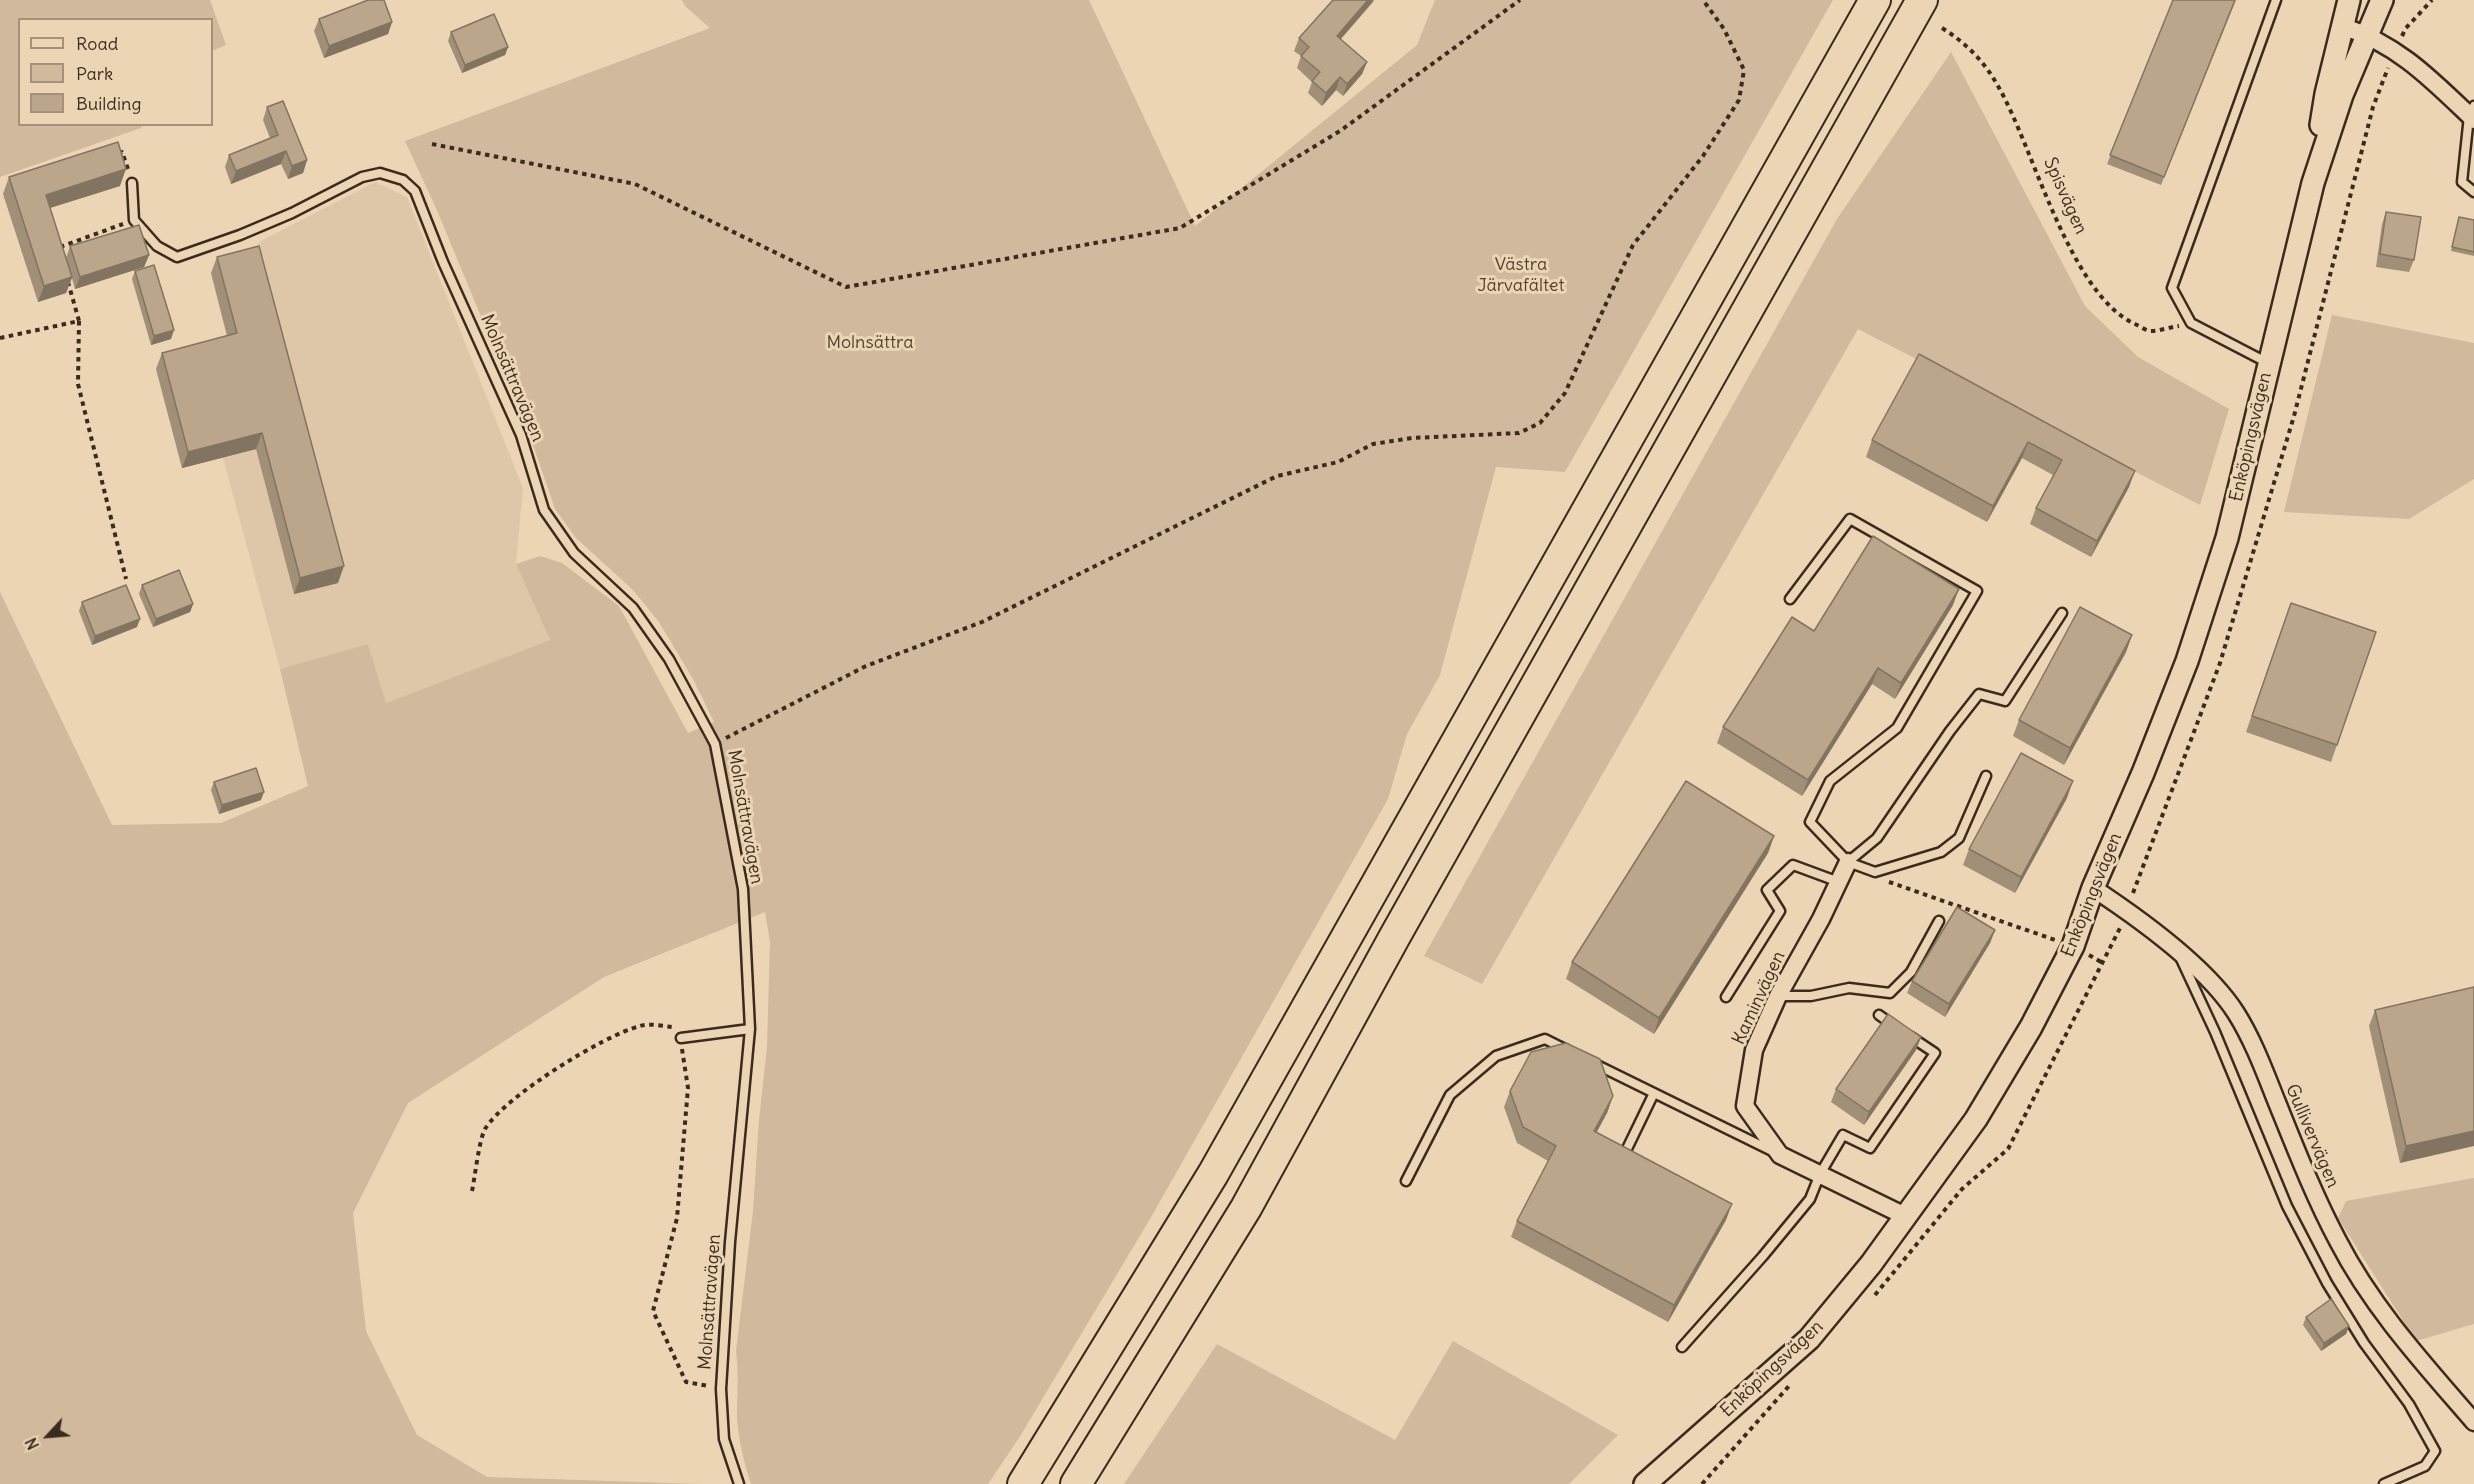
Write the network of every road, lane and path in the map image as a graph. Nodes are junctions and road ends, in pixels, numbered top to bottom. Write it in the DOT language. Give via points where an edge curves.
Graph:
graph roads {
  1 [pos="1520,0"];
  2 [pos="1703,0"];
  3 [pos="1875,0"];
  4 [pos="1922,0"];
  5 [pos="2276,0"];
  6 [pos="2349,0"];
  7 [pos="2382,0"];
  8 [pos="2432,0"];
  9 [pos="2342,26"];
  10 [pos="1942,28"];
  11 [pos="2367,34"];
  12 [pos="2395,50"];
  13 [pos="2472,114"];
  14 [pos="432,144"];
  15 [pos="111,156"];
  16 [pos="132,183"];
  17 [pos="2313,183"];
  18 [pos="2474,192"];
  19 [pos="134,220"];
  20 [pos="61,258"];
  21 [pos="67,279"];
  22 [pos="79,321"];
  23 [pos="2191,323"];
  24 [pos="0,338"];
  25 [pos="2268,363"];
  26 [pos="126,579"];
  27 [pos="1790,599"];
  28 [pos="2062,614"];
  29 [pos="715,744"];
  30 [pos="1986,776"];
  31 [pos="1848,862"];
  32 [pos="1839,882"];
  33 [pos="1887,882"];
  34 [pos="2093,888"];
  35 [pos="2127,910"];
  36 [pos="1939,921"];
  37 [pos="2052,939"];
  38 [pos="2179,953"];
  39 [pos="1778,996"];
  40 [pos="1726,998"];
  41 [pos="1879,1016"];
  42 [pos="1898,1028"];
  43 [pos="750,1029"];
  44 [pos="1907,1034"];
  45 [pos="681,1038"];
  46 [pos="1575,1054"];
  47 [pos="1584,1059"];
  48 [pos="1654,1093"];
  49 [pos="1624,1155"];
  50 [pos="1780,1155"];
  51 [pos="1820,1174"];
  52 [pos="1406,1181"];
  53 [pos="472,1191"];
  54 [pos="1905,1216"];
  55 [pos="1682,1347"];
  56 [pos="721,1389"];
  57 [pos="2474,1422"];
  58 [pos="739,1484"];
  59 [pos="1023,1484"];
  60 [pos="1076,1484"];
  61 [pos="1645,1484"];
  62 [pos="2384,1484"];
  1 -- 14 [label="path" via="1340,131 1180,228 846,287 635,184"];
  2 -- 29 [label="path" via="1724,29 1744,70 1739,100 1703,156 1633,245 1565,393 1540,423 1519,433 1412,438 1373,444 1338,462 1277,476 982,622 866,666"];
  3 -- 59 [label="highway" via="1213,1174"];
  4 -- 60 [label="highway" via="1246,1208"];
  5 -- 23 [label="lane" via="2172,288"];
  6 -- 9 [label="street, Enköpingsvägen"];
  7 -- 11 [label="street, Enköpingsvägen"];
  8 -- 12 [label="path" via="2406,28"];
  9 -- 11 [label="street"];
  9 -- 17 [label="street, Enköpingsvägen" via="2326,94"];
  10 -- 23 [label="path, Spisvägen" via="1963,41 1999,87 2076,261 2097,293 2124,319 2150,331"];
  11 -- 12 [label="street"];
  11 -- 17 [label="street, Enköpingsvägen"];
  12 -- 13 [label="street"];
  12 -- 35 [label="path" via="2373,107 2294,416 2220,663"];
  13 -- 18 [label="lane" via="2462,182"];
  15 -- 16 [label="path" via="122,152"];
  16 -- 19 [label="lane"];
  17 -- 25 [label="street, Enköpingsvägen"];
  19 -- 20 [label="path" via="58,248"];
  19 -- 29 [label="lane, Molnsättravägen" via="157,246 177,256 292,213 362,177 380,173 403,180 415,191 521,435 544,510 574,554 633,608 669,659"];
  21 -- 22 [label="path"];
  22 -- 24 [label="path"];
  22 -- 26 [label="path" via="78,384"];
  23 -- 25 [label="lane"];
  25 -- 34 [label="street, Enköpingsvägen" via="2227,538 2187,661"];
  27 -- 31 [label="lane" via="1850,519 1977,591 1897,728 1830,781 1810,822"];
  28 -- 31 [label="lane" via="2005,701 1979,694 1877,838"];
  29 -- 43 [label="lane, Molnsättravägen" via="743,889"];
  30 -- 31 [label="lane" via="1959,838 1941,852 1875,872"];
  31 -- 32 [label="street, Kaminvägen"];
  32 -- 39 [label="street, Kaminvägen"];
  32 -- 40 [label="lane" via="1793,865 1767,890 1780,911"];
  33 -- 37 [label="path"];
  34 -- 35 [label="street, Gullivervägen"];
  34 -- 54 [label="street, Enköpingsvägen" via="2073,946 2031,1027 1976,1119"];
  35 -- 38 [label="street, Gullivervägen"];
  36 -- 39 [label="lane" via="1911,972 1890,993 1849,988 1811,996"];
  38 -- 57 [label="street, Gullivervägen" via="2201,971 2236,1012 2311,1186 2364,1287 2390,1324"];
  38 -- 62 [label="lane" via="2287,1206 2364,1343 2409,1404 2435,1451 2425,1466"];
  39 -- 50 [label="street, Kaminvägen" via="1754,1050 1745,1106"];
  41 -- 42 [label="lane"];
  43 -- 45 [label="lane"];
  43 -- 56 [label="lane, Molnsättravägen"];
  44 -- 51 [label="lane" via="1935,1053 1870,1148 1843,1135"];
  45 -- 53 [label="path" via="672,1027 641,1025 552,1070 505,1106 484,1130"];
  45 -- 56 [label="path" via="688,1088 677,1218 653,1311 686,1382"];
  46 -- 52 [label="lane" via="1545,1039 1496,1056 1450,1095"];
  47 -- 48 [label="lane"];
  48 -- 49 [label="lane"];
  48 -- 50 [label="lane"];
  50 -- 51 [label="street, Kaminvägen"];
  51 -- 54 [label="street, Kaminvägen"];
  51 -- 55 [label="lane" via="1810,1199"];
  54 -- 61 [label="street, Enköpingsvägen" via="1809,1339"];
  56 -- 58 [label="lane, Molnsättravägen" via="724,1439"];
}
